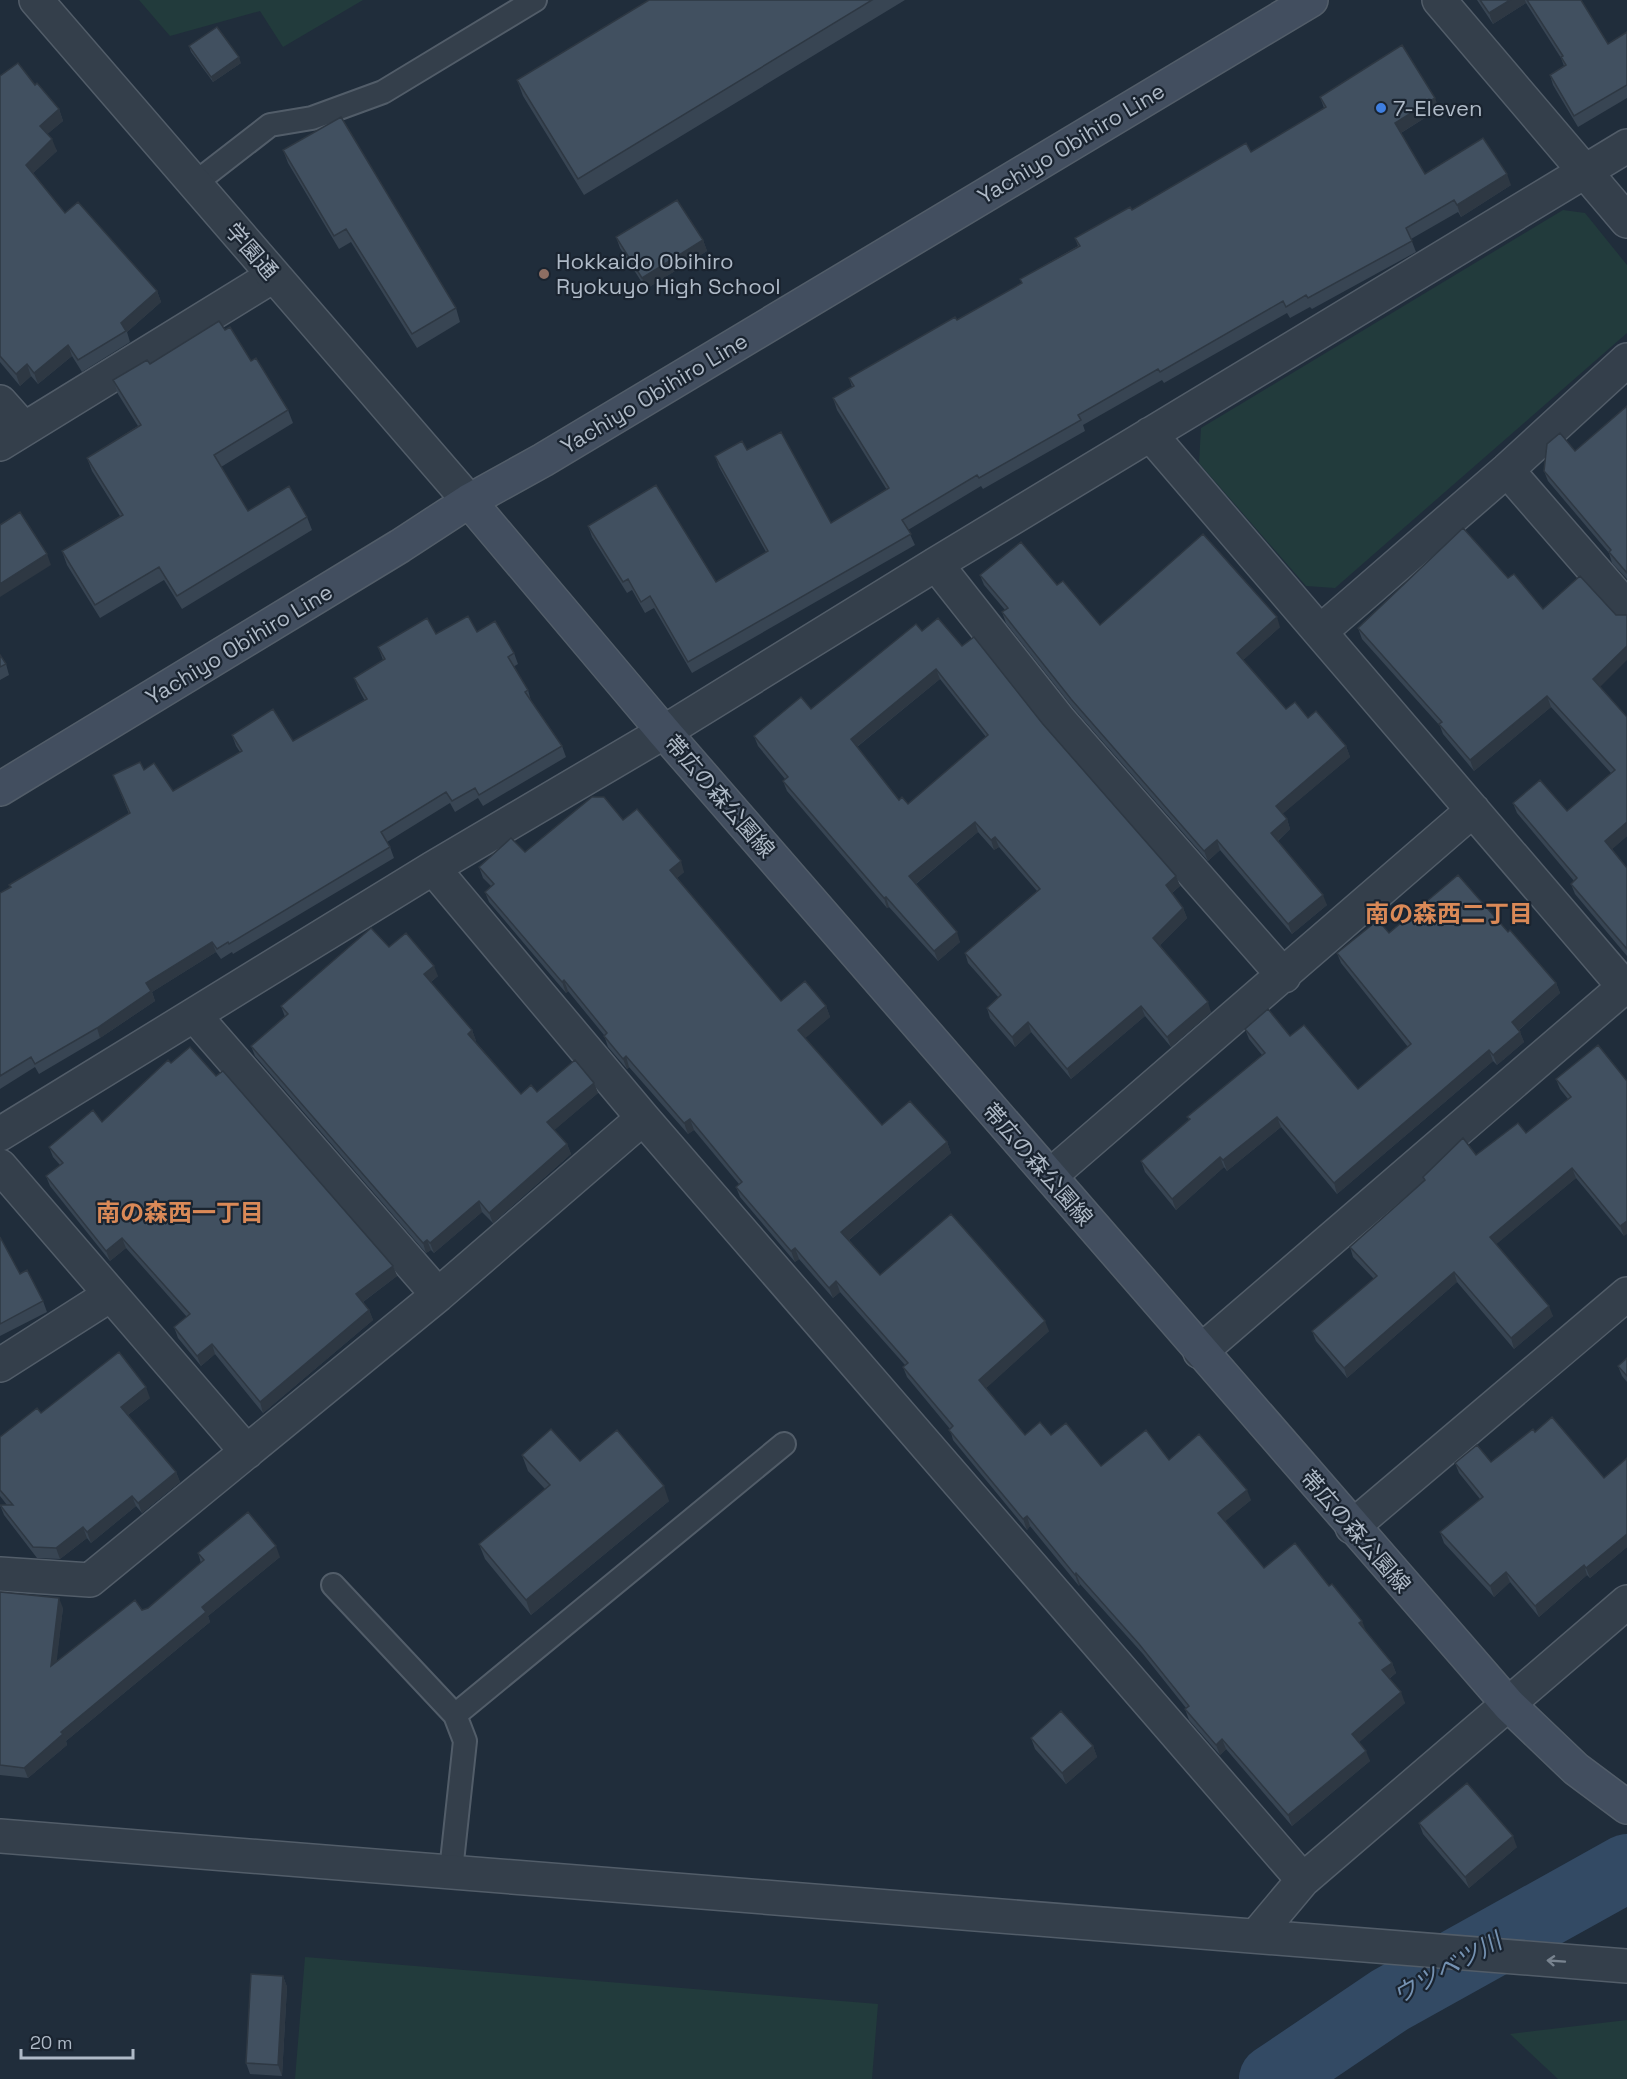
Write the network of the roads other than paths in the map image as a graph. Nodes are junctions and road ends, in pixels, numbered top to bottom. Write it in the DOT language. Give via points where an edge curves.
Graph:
graph roads {
  1 [pos="36,0"];
  2 [pos="535,0"];
  3 [pos="1311,0"];
  4 [pos="1438,0"];
  5 [pos="1627,146"];
  6 [pos="1585,170"];
  7 [pos="194,184"];
  8 [pos="1627,221"];
  9 [pos="273,276"];
  10 [pos="1627,360"];
  11 [pos="0,402"];
  12 [pos="1150,434"];
  13 [pos="12,436"];
  14 [pos="1507,470"];
  15 [pos="469,501"];
  16 [pos="936,564"];
  17 [pos="1627,608"];
  18 [pos="1320,632"];
  19 [pos="664,732"];
  20 [pos="0,789"];
  21 [pos="1473,810"];
  22 [pos="433,868"];
  23 [pos="1284,976"];
  24 [pos="1626,988"];
  25 [pos="194,1015"];
  26 [pos="643,1118"];
  27 [pos="0,1134"];
  28 [pos="0,1167"];
  29 [pos="1050,1176"];
  30 [pos="1627,1294"];
  31 [pos="110,1295"];
  32 [pos="438,1295"];
  33 [pos="1200,1352"];
  34 [pos="0,1365"];
  35 [pos="784,1444"];
  36 [pos="247,1452"];
  37 [pos="1353,1527"];
  38 [pos="0,1574"];
  39 [pos="333,1585"];
  40 [pos="1627,1602"];
  41 [pos="1509,1705"];
  42 [pos="455,1715"];
  43 [pos="1627,1807"];
  44 [pos="0,1836"];
  45 [pos="451,1872"];
  46 [pos="1303,1880"];
  47 [pos="1256,1936"];
  48 [pos="1621,1966"];
  1 -- 7 [label="street, 学園通"];
  2 -- 7 [label="lane" via="383,92 312,118 270,125"];
  3 -- 15 [label="main road, Yachiyo Obihiro Line"];
  4 -- 6 [label="street"];
  5 -- 6 [label="street"];
  6 -- 8 [label="street"];
  6 -- 12 [label="street"];
  7 -- 9 [label="street, 学園通"];
  9 -- 13 [label="street"];
  9 -- 15 [label="street, 学園通"];
  10 -- 14 [label="street"];
  11 -- 13 [label="street"];
  12 -- 16 [label="street"];
  12 -- 18 [label="street"];
  14 -- 17 [label="street"];
  14 -- 18 [label="street"];
  15 -- 19 [label="main road, 帯広の森公園線"];
  15 -- 20 [label="main road, Yachiyo Obihiro Line"];
  16 -- 19 [label="street"];
  16 -- 23 [label="street" via="1060,721"];
  18 -- 21 [label="street"];
  19 -- 22 [label="street"];
  19 -- 29 [label="main road, 帯広の森公園線"];
  21 -- 23 [label="street"];
  21 -- 24 [label="street"];
  22 -- 25 [label="street"];
  22 -- 26 [label="street"];
  23 -- 29 [label="street"];
  24 -- 33 [label="street"];
  25 -- 27 [label="street"];
  25 -- 32 [label="street"];
  26 -- 32 [label="street"];
  26 -- 46 [label="street"];
  28 -- 31 [label="street"];
  29 -- 33 [label="main road, 帯広の森公園線"];
  30 -- 37 [label="street"];
  31 -- 34 [label="street"];
  31 -- 36 [label="street"];
  32 -- 36 [label="street"];
  33 -- 37 [label="main road, 帯広の森公園線"];
  35 -- 42 [label="lane"];
  36 -- 38 [label="street" via="90,1580"];
  37 -- 41 [label="main road, 帯広の森公園線"];
  39 -- 42 [label="lane"];
  40 -- 41 [label="street"];
  41 -- 43 [label="main road, 帯広の森公園線" via="1576,1769"];
  41 -- 46 [label="street"];
  42 -- 45 [label="lane" via="465,1741"];
  44 -- 45 [label="street"];
  45 -- 47 [label="street"];
  46 -- 47 [label="street"];
  48 -- 47 [label="street, one-way"];
}
